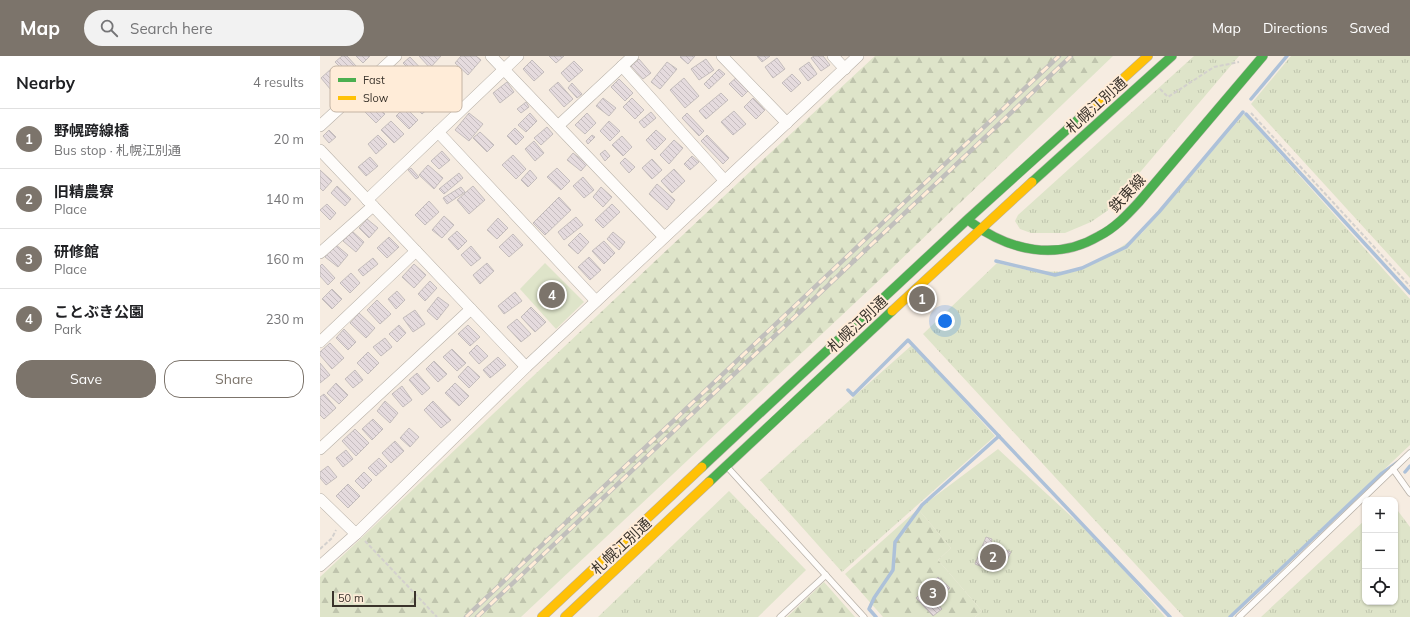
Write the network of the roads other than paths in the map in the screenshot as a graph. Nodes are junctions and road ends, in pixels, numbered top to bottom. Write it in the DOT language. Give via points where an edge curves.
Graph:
graph roads {
  1 [pos="396,56"];
  2 [pos="491,56"];
  3 [pos="518,56"];
  4 [pos="633,56"];
  5 [pos="722,56"];
  6 [pos="832,56"];
  7 [pos="858,56"];
  8 [pos="1148,56"];
  9 [pos="1172,56"];
  10 [pos="1264,56"];
  11 [pos="385,66"];
  12 [pos="622,66"];
  13 [pos="504,69"];
  14 [pos="845,69"];
  15 [pos="462,109"];
  16 [pos="335,112"];
  17 [pos="459,112"];
  18 [pos="786,123"];
  19 [pos="320,126"];
  20 [pos="558,126"];
  21 [pos="438,132"];
  22 [pos="320,150"];
  23 [pos="725,181"];
  24 [pos="370,203"];
  25 [pos="968,219"];
  26 [pos="980,229"];
  27 [pos="664,237"];
  28 [pos="416,251"];
  29 [pos="320,253"];
  30 [pos="596,301"];
  31 [pos="471,309"];
  32 [pos="320,342"];
  33 [pos="526,367"];
  34 [pos="320,449"];
  35 [pos="715,454"];
  36 [pos="1410,454"];
  37 [pos="726,466"];
  38 [pos="1393,469"];
  39 [pos="1410,493"];
  40 [pos="320,499"];
  41 [pos="360,537"];
  42 [pos="320,566"];
  43 [pos="826,575"];
  44 [pos="542,617"];
  45 [pos="565,617"];
  46 [pos="780,617"];
  47 [pos="864,617"];
  48 [pos="1239,617"];
  1 -- 11 [label="street"];
  2 -- 13 [label="street"];
  3 -- 13 [label="street"];
  4 -- 12 [label="street"];
  5 -- 18 [label="street"];
  6 -- 14 [label="street"];
  7 -- 14 [label="street"];
  8 -- 25 [label="main road, 札幌江別通"];
  9 -- 26 [label="main road, 札幌江別通"];
  10 -- 26 [label="main road, 鉄東線" via="1139,202 1115,226 1099,237 1082,245 1045,251 1004,241"];
  12 -- 20 [label="street"];
  12 -- 23 [label="street"];
  13 -- 15 [label="street"];
  13 -- 20 [label="street"];
  14 -- 18 [label="street"];
  16 -- 19 [label="street"];
  17 -- 21 [label="street"];
  18 -- 23 [label="street"];
  20 -- 27 [label="street"];
  21 -- 24 [label="street"];
  21 -- 30 [label="street"];
  22 -- 24 [label="street"];
  23 -- 27 [label="street"];
  24 -- 28 [label="street"];
  24 -- 29 [label="street"];
  25 -- 26 [label="main road, 鉄東線"];
  25 -- 35 [label="main road, 札幌江別通"];
  26 -- 37 [label="main road, 札幌江別通"];
  27 -- 30 [label="street"];
  28 -- 31 [label="street"];
  28 -- 32 [label="street"];
  30 -- 33 [label="street"];
  31 -- 33 [label="street"];
  31 -- 34 [label="street"];
  33 -- 41 [label="street"];
  35 -- 37 [label="lane"];
  35 -- 44 [label="main road, 札幌江別通"];
  36 -- 38 [label="lane"];
  37 -- 43 [label="lane"];
  37 -- 45 [label="main road, 札幌江別通"];
  38 -- 39 [label="lane"];
  38 -- 48 [label="lane"];
  40 -- 41 [label="street"];
  41 -- 42 [label="street"];
  43 -- 46 [label="lane"];
  43 -- 47 [label="lane"];
}
